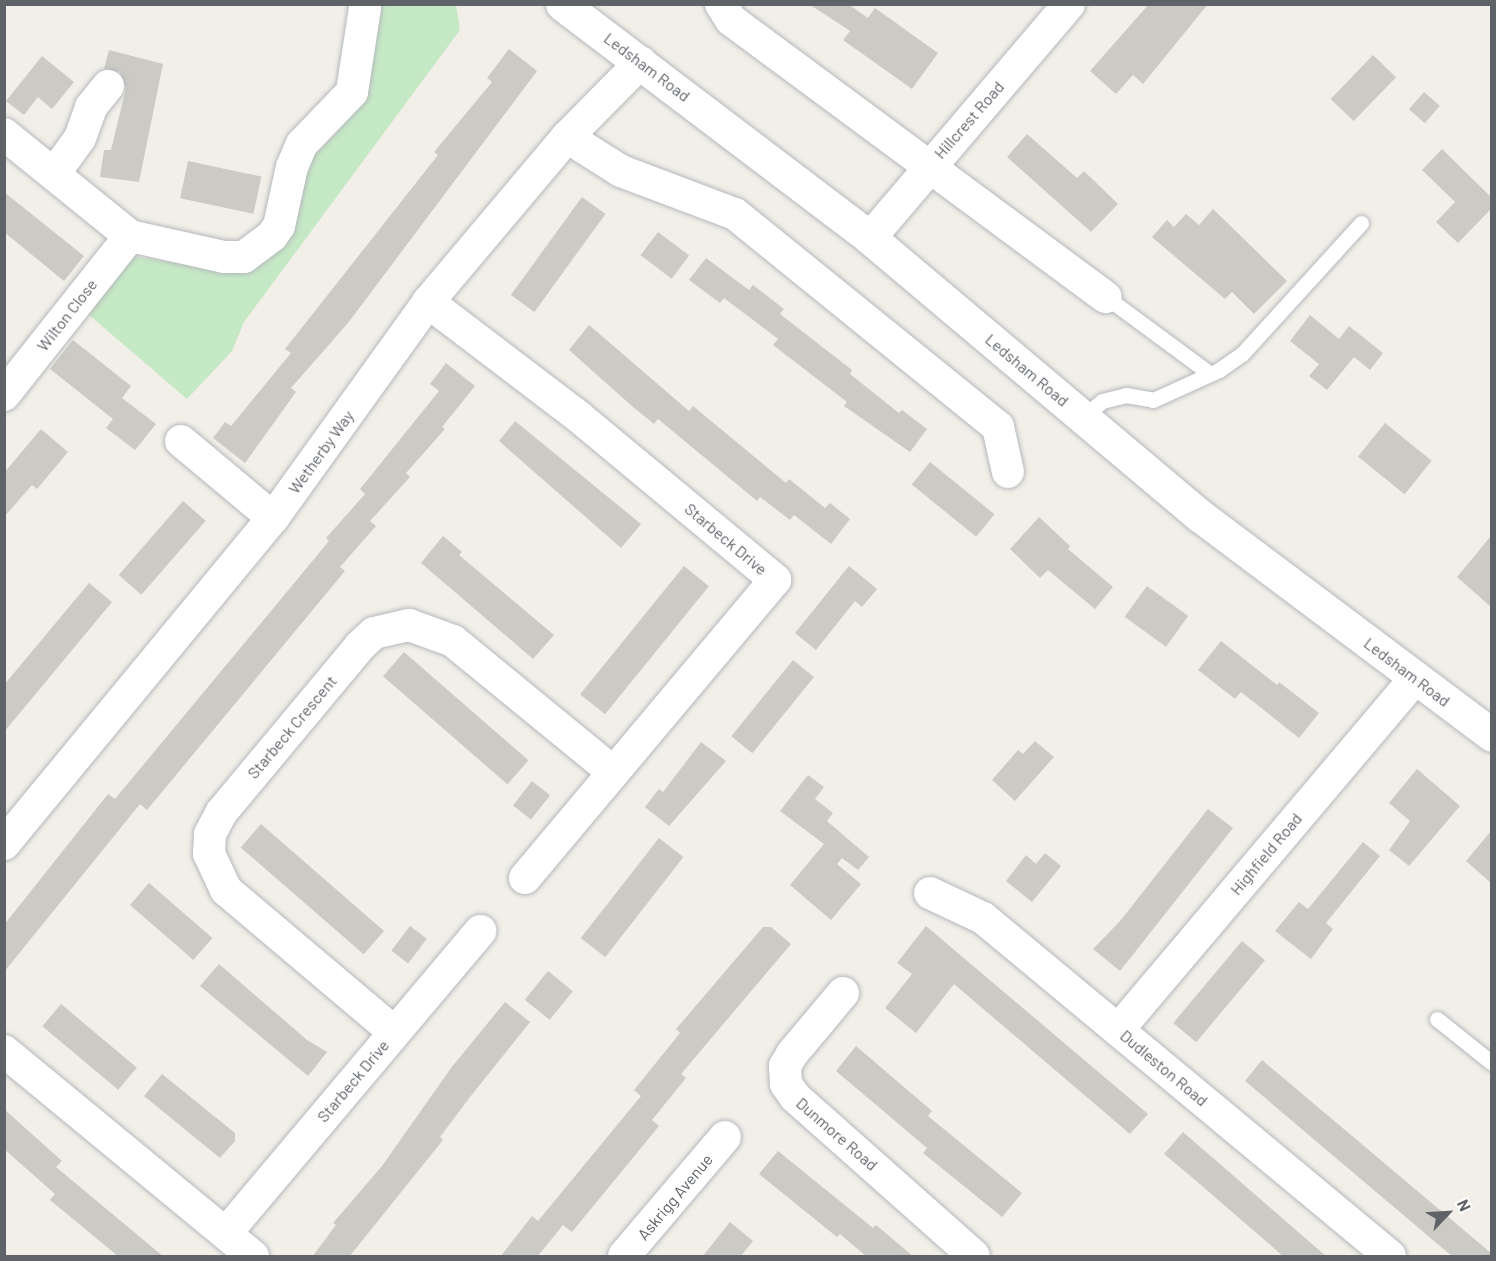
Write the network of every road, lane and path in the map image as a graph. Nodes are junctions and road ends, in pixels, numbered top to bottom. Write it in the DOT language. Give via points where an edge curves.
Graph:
graph roads {
  1 [pos="562,4"];
  2 [pos="1069,4"];
  3 [pos="721,5"];
  4 [pos="365,8"];
  5 [pos="641,62"];
  6 [pos="108,86"];
  7 [pos="4,134"];
  8 [pos="567,137"];
  9 [pos="930,165"];
  10 [pos="54,174"];
  11 [pos="1361,224"];
  12 [pos="130,236"];
  13 [pos="870,238"];
  14 [pos="1106,297"];
  15 [pos="428,302"];
  16 [pos="1209,373"];
  17 [pos="4,395"];
  18 [pos="1083,417"];
  19 [pos="181,441"];
  20 [pos="1008,472"];
  21 [pos="273,518"];
  22 [pos="1415,678"];
  23 [pos="1491,735"];
  24 [pos="613,772"];
  25 [pos="4,844"];
  26 [pos="525,878"];
  27 [pos="930,893"];
  28 [pos="480,931"];
  29 [pos="843,993"];
  30 [pos="1437,1019"];
  31 [pos="1118,1030"];
  32 [pos="394,1032"];
  33 [pos="4,1051"];
  34 [pos="1491,1063"];
  35 [pos="725,1137"];
  36 [pos="226,1233"];
  37 [pos="253,1257"];
  38 [pos="624,1257"];
  39 [pos="974,1257"];
  40 [pos="1390,1257"];
  1 -- 5 [label="main road, Ledsham Road"];
  2 -- 9 [label="street, Hillcrest Road"];
  3 -- 9 [label="street" via="731,20"];
  4 -- 12 [label="street" via="352,92 303,144 292,167 279,226 272,236 244,256 224,257"];
  5 -- 8 [label="street, Wetherby Way"];
  5 -- 13 [label="main road, Ledsham Road"];
  6 -- 10 [label="street" via="91,107 80,138"];
  7 -- 10 [label="street"];
  8 -- 15 [label="street, Wetherby Way"];
  8 -- 20 [label="street" via="621,171 735,214 998,427"];
  9 -- 13 [label="street, Hillcrest Road"];
  9 -- 14 [label="street"];
  10 -- 12 [label="street"];
  11 -- 16 [label="lane" via="1242,354"];
  12 -- 17 [label="street, Wilton Close"];
  13 -- 18 [label="main road, Ledsham Road"];
  14 -- 16 [label="lane"];
  15 -- 21 [label="street, Wetherby Way"];
  15 -- 24 [label="street, Starbeck Drive" via="783,571"];
  16 -- 18 [label="lane" via="1188,387 1153,400 1126,395 1102,401"];
  18 -- 22 [label="main road, Ledsham Road" via="1199,515"];
  19 -- 21 [label="street"];
  21 -- 25 [label="street, Wetherby Way"];
  22 -- 23 [label="main road, Ledsham Road"];
  22 -- 31 [label="street, Highfield Road"];
  24 -- 26 [label="street, Starbeck Drive"];
  24 -- 32 [label="street, Starbeck Crescent" via="453,641 410,625 374,633 360,646 221,813 210,834 209,854 226,890"];
  27 -- 31 [label="street, Dudleston Road" via="982,918"];
  28 -- 32 [label="street, Starbeck Drive"];
  29 -- 39 [label="street, Dunmore Road" via="792,1054 785,1066 786,1084 795,1097"];
  30 -- 34 [label="lane"];
  31 -- 40 [label="street, Dudleston Road"];
  32 -- 36 [label="street, Starbeck Drive"];
  33 -- 36 [label="street"];
  35 -- 38 [label="street, Askrigg Avenue"];
  36 -- 37 [label="street"];
}
